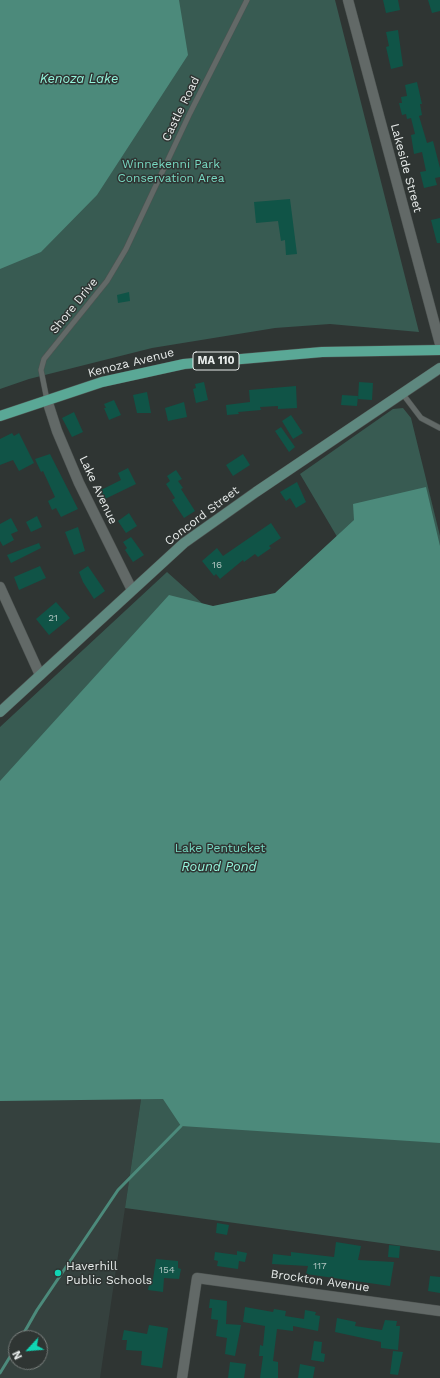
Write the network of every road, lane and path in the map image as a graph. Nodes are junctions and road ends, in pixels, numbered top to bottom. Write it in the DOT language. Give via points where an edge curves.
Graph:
graph roads {
  1 [pos="247,0"];
  2 [pos="348,0"];
  3 [pos="136,227"];
  4 [pos="440,344"];
  5 [pos="440,350"];
  6 [pos="440,368"];
  7 [pos="402,393"];
  8 [pos="47,400"];
  9 [pos="0,416"];
  10 [pos="440,428"];
  11 [pos="0,587"];
  12 [pos="132,590"];
  13 [pos="40,675"];
  14 [pos="0,712"];
  15 [pos="440,1310"];
  16 [pos="182,1378"];
  1 -- 3 [label="lane, Castle Road"];
  2 -- 4 [label="street, Lakeside Street"];
  3 -- 8 [label="lane, Shore Drive" via="107,281 44,359 41,370"];
  5 -- 8 [label="main road, Kenoza Avenue / MA 110" via="322,352 184,364 102,382"];
  6 -- 7 [label="main road, Concord Street"];
  7 -- 10 [label="lane" via="421,418"];
  7 -- 12 [label="main road, Concord Street" via="184,543"];
  8 -- 9 [label="main road, Kenoza Avenue / MA 110"];
  8 -- 12 [label="street, Lake Avenue" via="79,482"];
  11 -- 13 [label="street"];
  12 -- 13 [label="main road, Concord Street"];
  13 -- 14 [label="main road, Concord Street"];
  15 -- 16 [label="street, Brockton Avenue" via="197,1279"];
}
